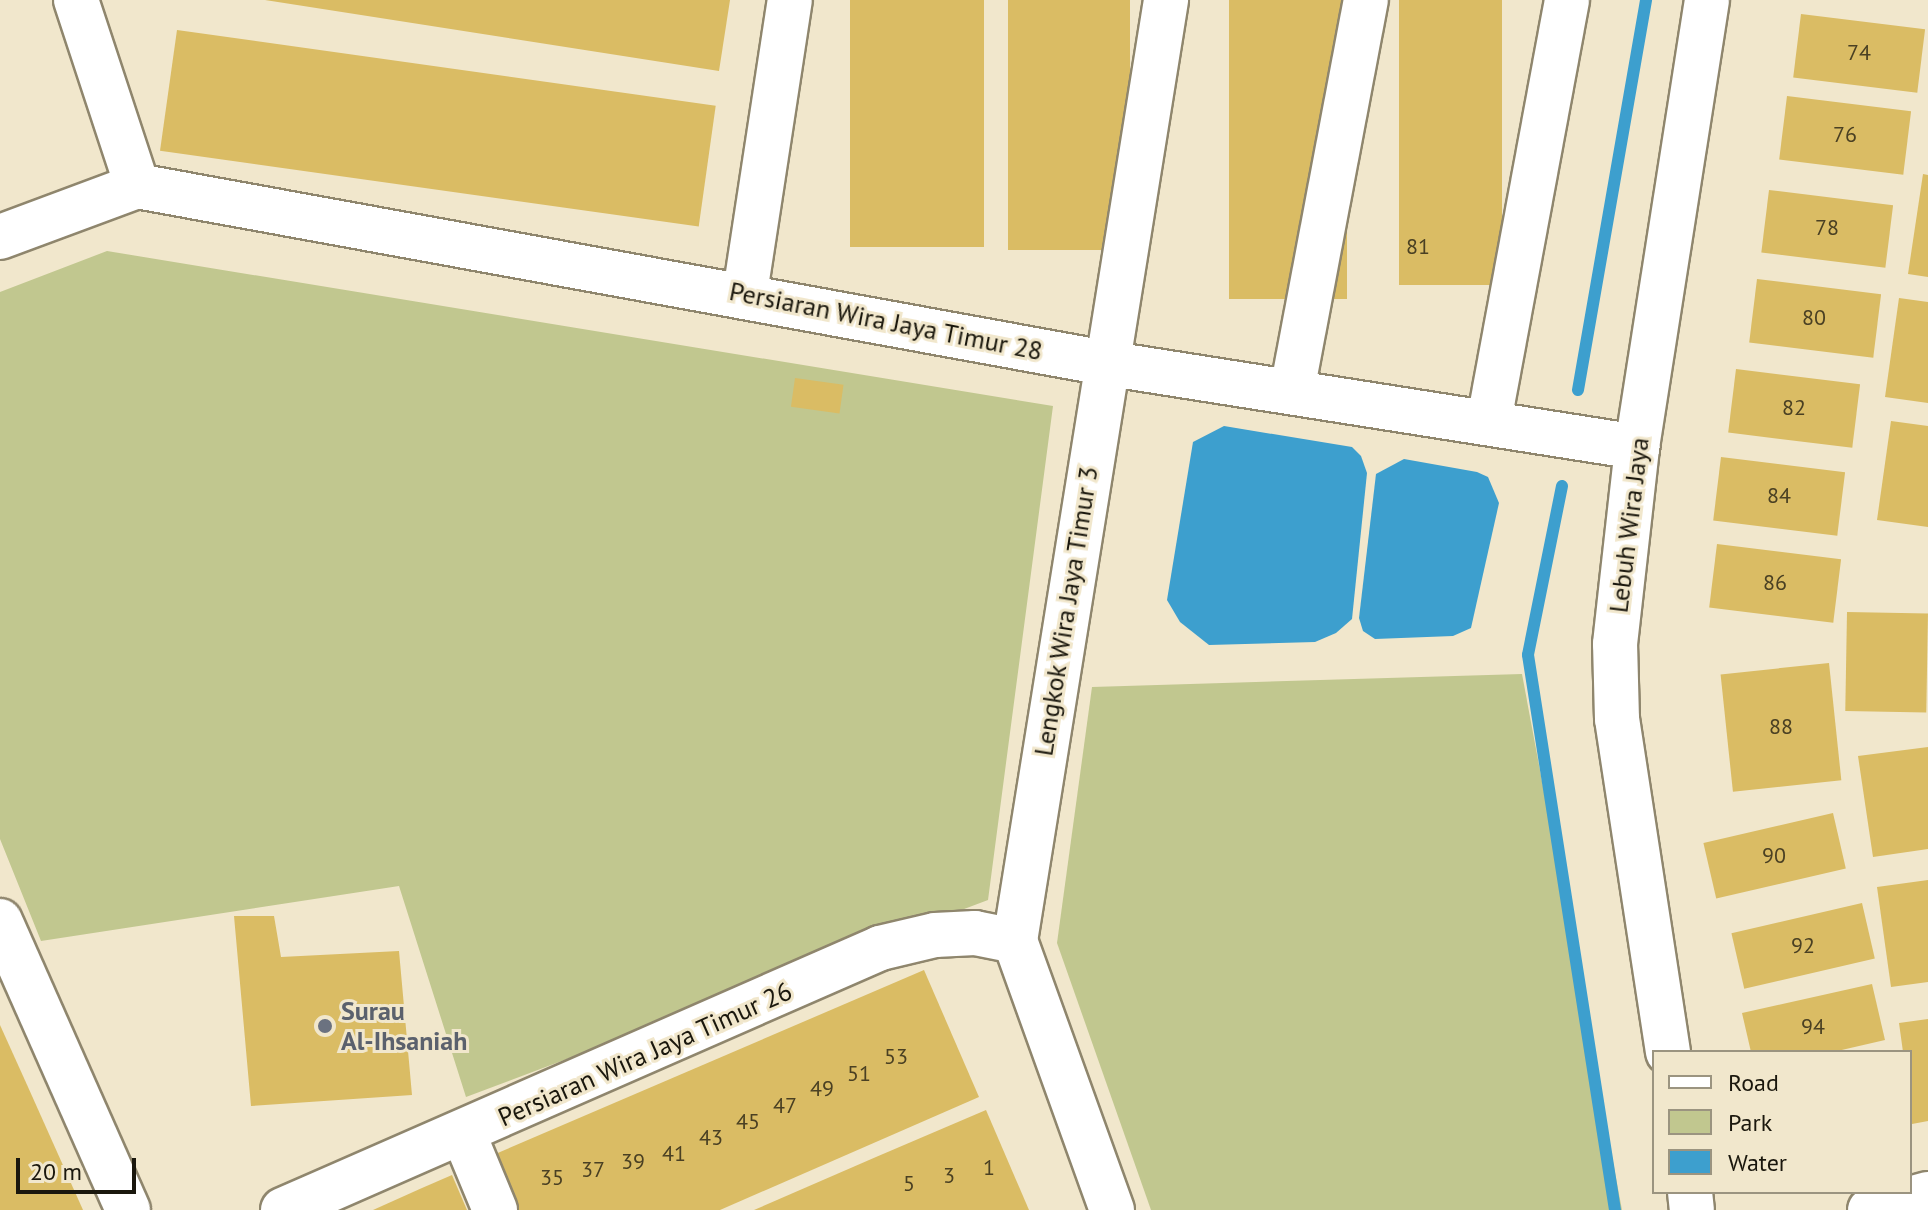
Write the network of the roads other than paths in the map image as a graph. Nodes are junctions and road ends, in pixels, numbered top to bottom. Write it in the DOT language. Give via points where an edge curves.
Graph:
graph roads {
  1 [pos="76,0"];
  2 [pos="790,0"];
  3 [pos="1166,0"];
  4 [pos="1366,0"];
  5 [pos="1567,0"];
  6 [pos="1707,0"];
  7 [pos="137,186"];
  8 [pos="0,237"];
  9 [pos="745,293"];
  10 [pos="1105,363"];
  11 [pos="1292,391"];
  12 [pos="1489,421"];
  13 [pos="1637,447"];
  14 [pos="0,921"];
  15 [pos="1015,941"];
  16 [pos="1668,1050"];
  17 [pos="464,1135"];
  18 [pos="1928,1194"];
  19 [pos="128,1210"];
  20 [pos="283,1210"];
  21 [pos="495,1210"];
  22 [pos="1112,1210"];
  23 [pos="1870,1210"];
  1 -- 7 [label="street"];
  2 -- 9 [label="street"];
  3 -- 10 [label="street, Lengkok Wira Jaya Timur 3"];
  4 -- 11 [label="street"];
  5 -- 12 [label="street"];
  6 -- 13 [label="street, Lebuh Wira Jaya"];
  7 -- 8 [label="street"];
  7 -- 9 [label="street, Persiaran Wira Jaya Timur 28"];
  9 -- 10 [label="street, Persiaran Wira Jaya Timur 28"];
  10 -- 11 [label="street, Persiaran Wira Jaya Timur 28"];
  10 -- 15 [label="street, Lengkok Wira Jaya Timur 3"];
  11 -- 12 [label="street, Persiaran Wira Jaya Timur 28"];
  12 -- 13 [label="street, Persiaran Wira Jaya Timur 28"];
  13 -- 16 [label="street, Lebuh Wira Jaya" via="1615,644 1617,719"];
  14 -- 19 [label="street"];
  15 -- 17 [label="street, Persiaran Wira Jaya Timur 26" via="948,934 880,948"];
  15 -- 22 [label="street, Lengkok Wira Jaya Timur 3"];
  17 -- 20 [label="street, Persiaran Wira Jaya Timur 26"];
  17 -- 21 [label="street"];
  18 -- 23 [label="street"];
}
